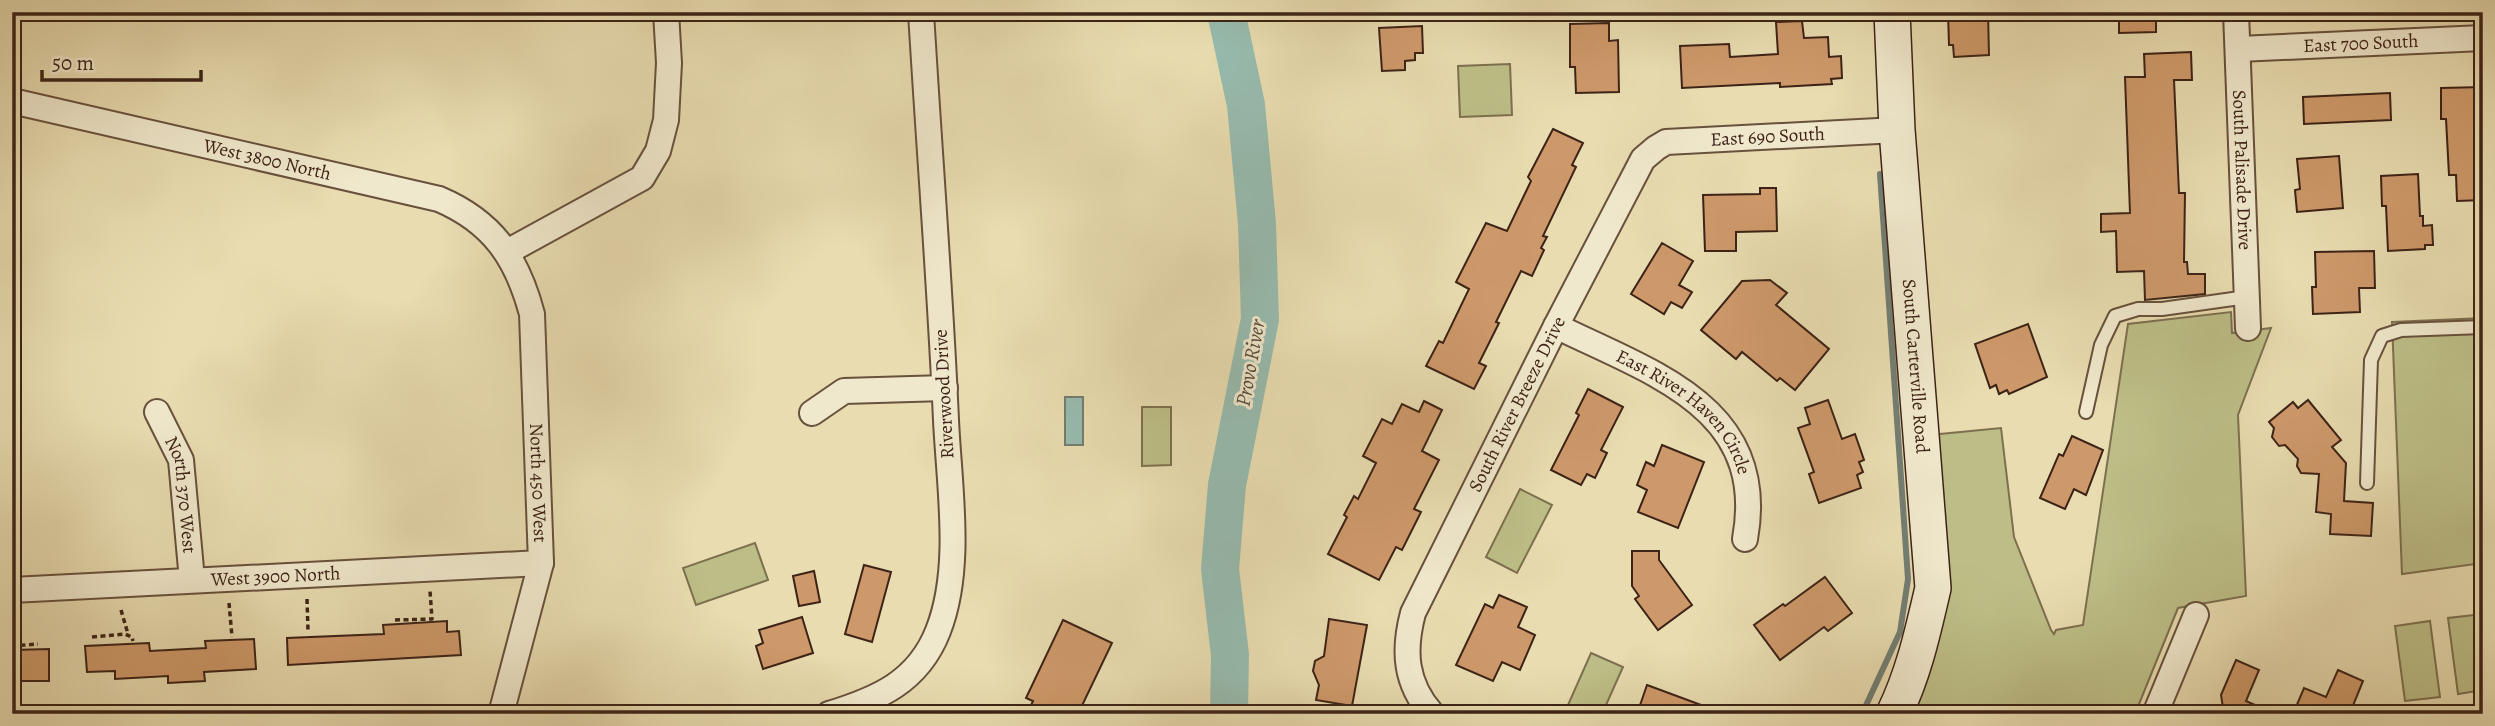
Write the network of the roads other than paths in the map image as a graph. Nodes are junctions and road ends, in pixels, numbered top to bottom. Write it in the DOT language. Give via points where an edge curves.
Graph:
graph roads {
  1 [pos="666,12"];
  2 [pos="921,12"];
  3 [pos="1892,12"];
  4 [pos="2236,12"];
  5 [pos="2483,38"];
  6 [pos="2239,49"];
  7 [pos="12,100"];
  8 [pos="1897,130"];
  9 [pos="1643,159"];
  10 [pos="507,252"];
  11 [pos="2247,297"];
  12 [pos="1556,326"];
  13 [pos="2483,327"];
  14 [pos="2248,328"];
  15 [pos="945,388"];
  16 [pos="157,412"];
  17 [pos="2087,412"];
  18 [pos="813,413"];
  19 [pos="2367,483"];
  20 [pos="1745,540"];
  21 [pos="541,564"];
  22 [pos="192,580"];
  23 [pos="12,590"];
  24 [pos="2196,615"];
  25 [pos="501,714"];
  26 [pos="829,714"];
  27 [pos="1432,714"];
  28 [pos="1894,714"];
  29 [pos="2155,714"];
  1 -- 10 [label="street" via="666,120 658,151 642,178"];
  2 -- 15 [label="street, Riverwood Drive"];
  3 -- 8 [label="street, South Carterville Road"];
  4 -- 6 [label="street, South Palisade Drive"];
  5 -- 6 [label="street, East 700 South"];
  6 -- 11 [label="street, South Palisade Drive"];
  7 -- 10 [label="street, West 3800 North" via="439,199 481,223"];
  8 -- 9 [label="street, East 690 South" via="1666,142"];
  8 -- 28 [label="street, South Carterville Road" via="1933,588 1921,642"];
  9 -- 12 [label="street, South River Breeze Drive"];
  10 -- 21 [label="street, North 450 West" via="532,314"];
  11 -- 14 [label="street, South Palisade Drive"];
  11 -- 17 [label="lane" via="2138,309 2116,316 2101,345"];
  12 -- 20 [label="street, East River Haven Circle" via="1682,389 1719,423 1746,475 1750,515"];
  12 -- 27 [label="street, South River Breeze Drive" via="1413,612 1406,655 1414,687"];
  13 -- 19 [label="lane" via="2401,330 2382,337 2371,360"];
  15 -- 18 [label="street" via="844,390"];
  15 -- 26 [label="street, Riverwood Drive" via="950,582 938,630 928,652 894,687"];
  16 -- 22 [label="street, North 370 West" via="181,460"];
  21 -- 22 [label="street, West 3900 North"];
  21 -- 25 [label="street, North 450 West"];
  22 -- 23 [label="street, West 3900 North"];
  24 -- 29 [label="street"];
}
